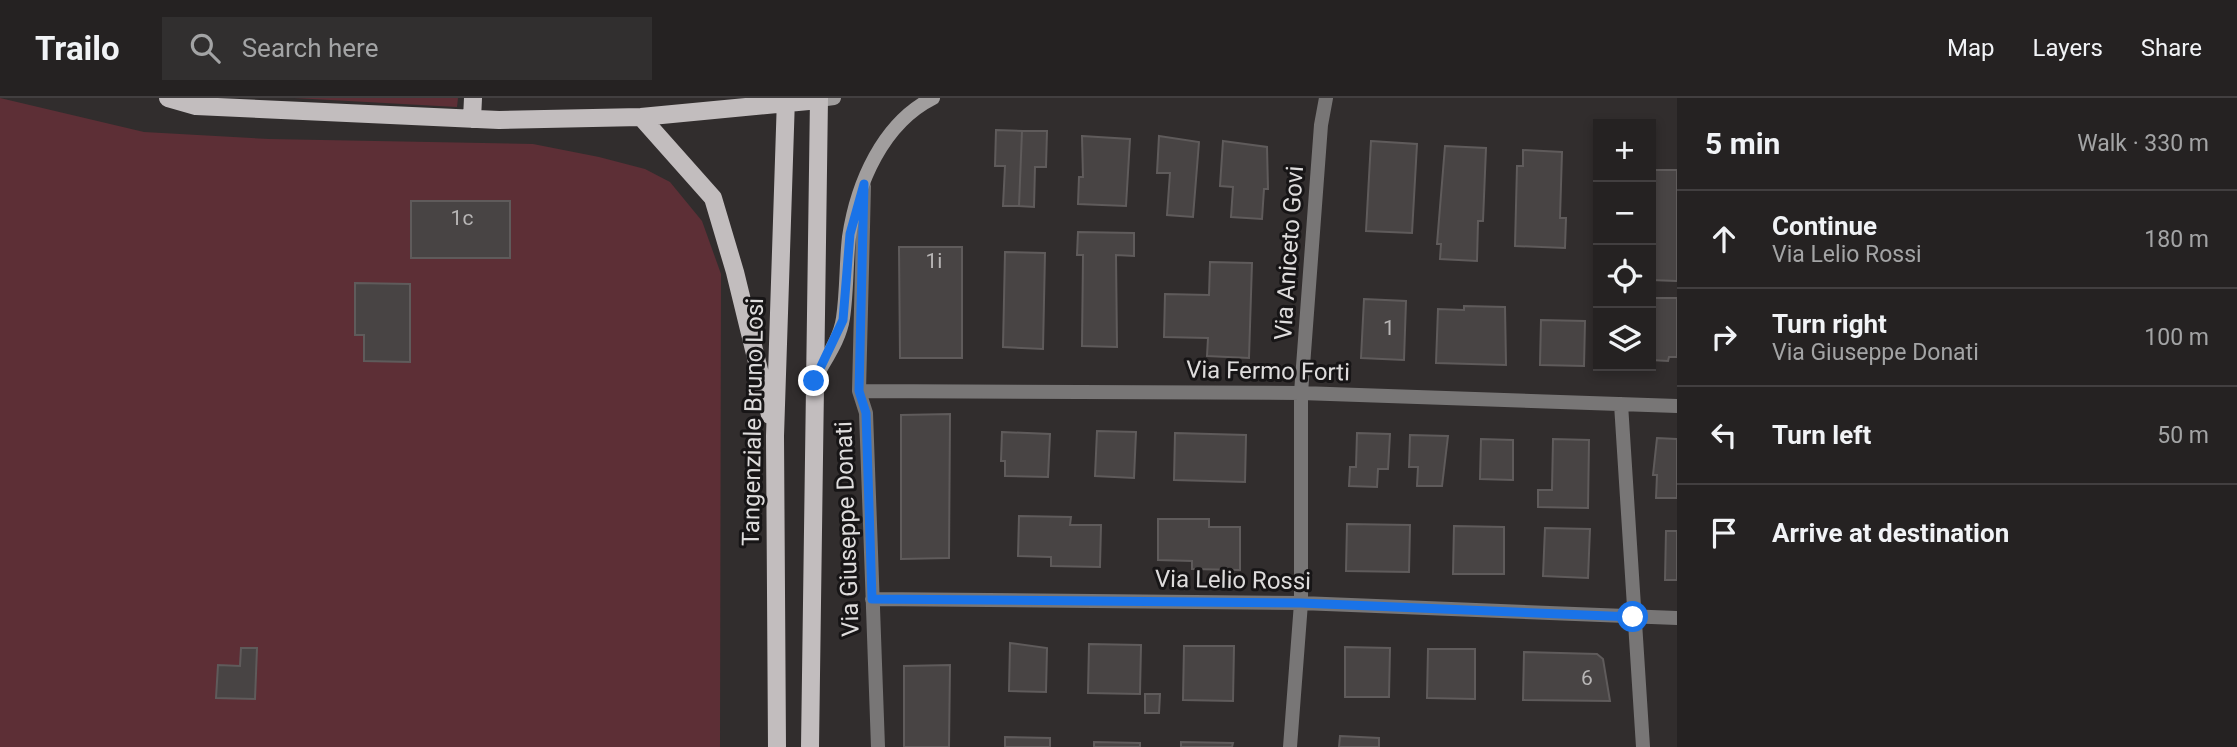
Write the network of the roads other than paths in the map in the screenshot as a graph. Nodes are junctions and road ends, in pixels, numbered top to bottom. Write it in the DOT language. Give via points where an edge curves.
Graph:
graph roads {
  1 [pos="168,98"];
  2 [pos="473,98"];
  3 [pos="933,98"];
  4 [pos="1326,98"];
  5 [pos="824,99"];
  6 [pos="786,100"];
  7 [pos="195,102"];
  8 [pos="641,117"];
  9 [pos="472,119"];
  10 [pos="864,184"];
  11 [pos="814,381"];
  12 [pos="859,391"];
  13 [pos="1301,393"];
  14 [pos="1621,404"];
  15 [pos="1677,406"];
  16 [pos="775,436"];
  17 [pos="872,599"];
  18 [pos="1301,603"];
  19 [pos="1633,617"];
  20 [pos="1677,618"];
  21 [pos="777,747"];
  22 [pos="810,747"];
  23 [pos="878,747"];
  24 [pos="1290,747"];
  25 [pos="1643,747"];
  1 -- 7 [label="main road"];
  2 -- 9 [label="main road"];
  3 -- 10 [label="street" via="916,106 891,131"];
  4 -- 13 [label="street, Via Aniceto Govi"];
  5 -- 6 [label="main road"];
  5 -- 11 [label="main road"];
  6 -- 8 [label="main road"];
  6 -- 16 [label="main road, Tangenziale Bruno Losi"];
  7 -- 9 [label="main road"];
  8 -- 9 [label="main road"];
  8 -- 16 [label="main road" via="713,198"];
  10 -- 11 [label="street" via="850,234 843,320"];
  10 -- 12 [label="street, Via Giuseppe Donati"];
  11 -- 22 [label="main road"];
  12 -- 13 [label="street, Via Fermo Forti"];
  12 -- 17 [label="street, Via Giuseppe Donati" via="866,413"];
  13 -- 14 [label="street, Via Fermo Forti"];
  13 -- 18 [label="street, Via Aniceto Govi"];
  14 -- 15 [label="street, Via Fermo Forti"];
  14 -- 19 [label="street"];
  16 -- 21 [label="main road, Tangenziale Bruno Losi"];
  17 -- 18 [label="street, Via Lelio Rossi"];
  17 -- 23 [label="street, Via Giuseppe Donati"];
  18 -- 19 [label="street, Via Lelio Rossi"];
  18 -- 24 [label="street, Via Aniceto Govi"];
  19 -- 20 [label="street, Via Lelio Rossi"];
  19 -- 25 [label="street"];
}
